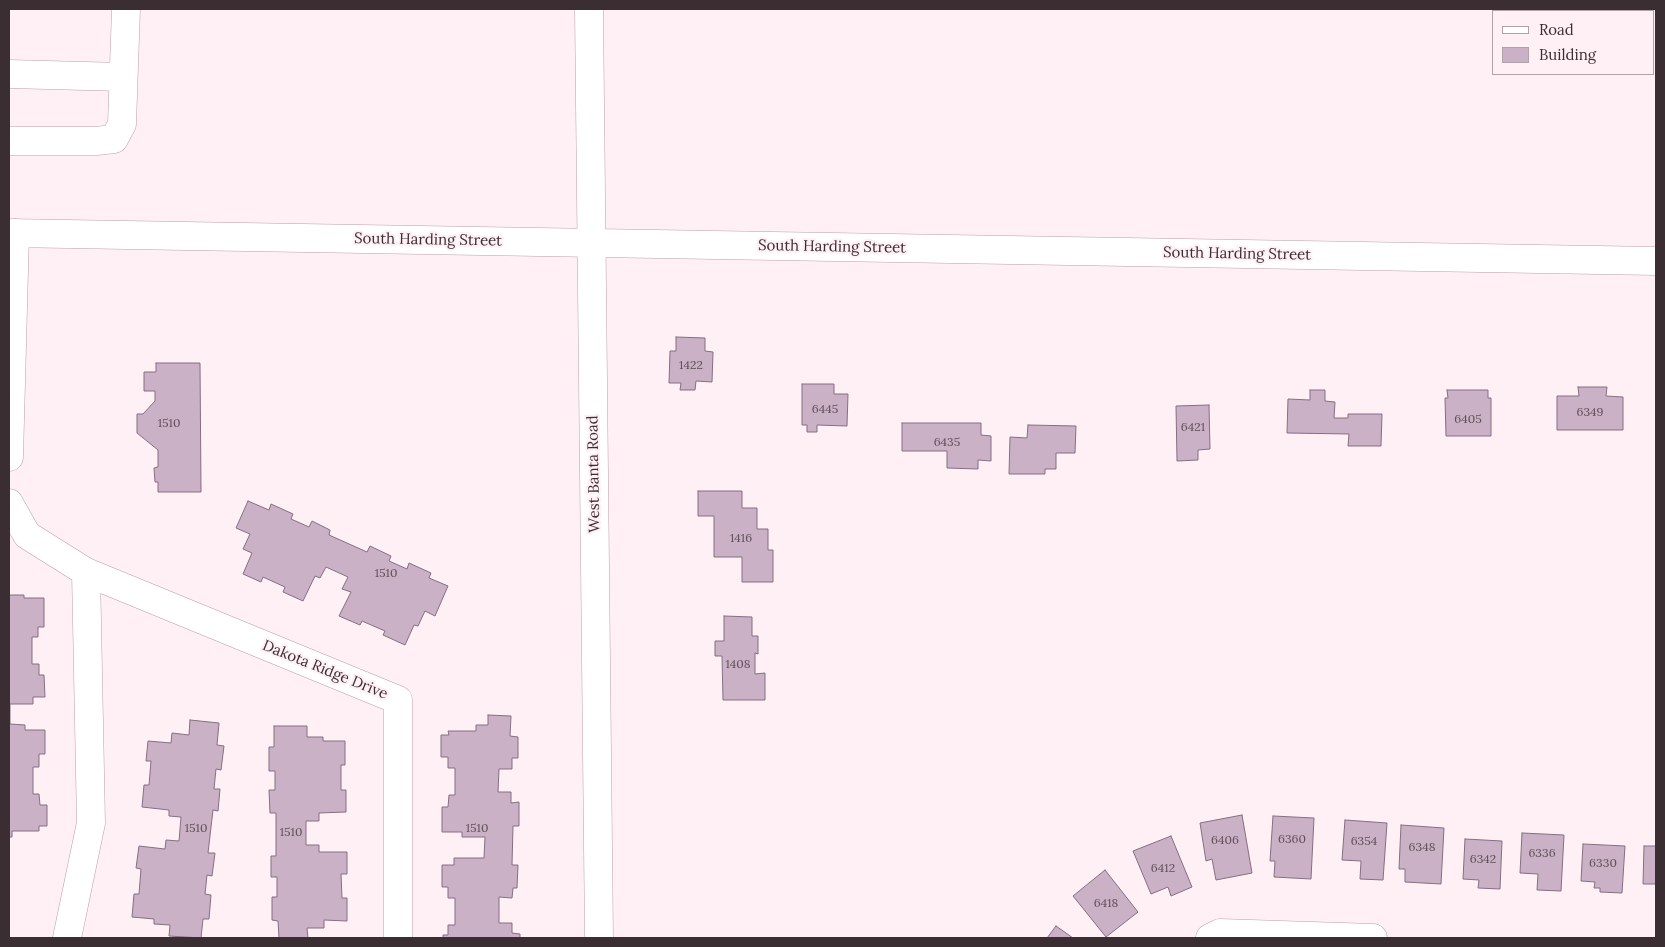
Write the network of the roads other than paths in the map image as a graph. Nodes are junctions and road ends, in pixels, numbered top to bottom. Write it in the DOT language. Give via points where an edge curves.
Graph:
graph roads {
  1 [pos="126,9"];
  2 [pos="589,9"];
  3 [pos="9,74"];
  4 [pos="124,77"];
  5 [pos="9,141"];
  6 [pos="12,233"];
  7 [pos="591,243"];
  8 [pos="1656,261"];
  9 [pos="9,458"];
  10 [pos="9,503"];
  11 [pos="86,572"];
  12 [pos="67,938"];
  13 [pos="398,938"];
  14 [pos="599,938"];
  15 [pos="1210,938"];
  16 [pos="1373,938"];
  1 -- 4 [label="street"];
  2 -- 7 [label="street, West Banta Road"];
  3 -- 4 [label="street"];
  4 -- 5 [label="street" via="122,124 114,139"];
  6 -- 7 [label="street, South Harding Street"];
  6 -- 9 [label="street"];
  7 -- 8 [label="street, South Harding Street"];
  7 -- 14 [label="street, West Banta Road"];
  10 -- 11 [label="street, Dakota Ridge Drive" via="27,535"];
  11 -- 12 [label="street" via="91,823"];
  11 -- 13 [label="street, Dakota Ridge Drive" via="398,700"];
  15 -- 16 [label="street" via="1220,933"];
}
